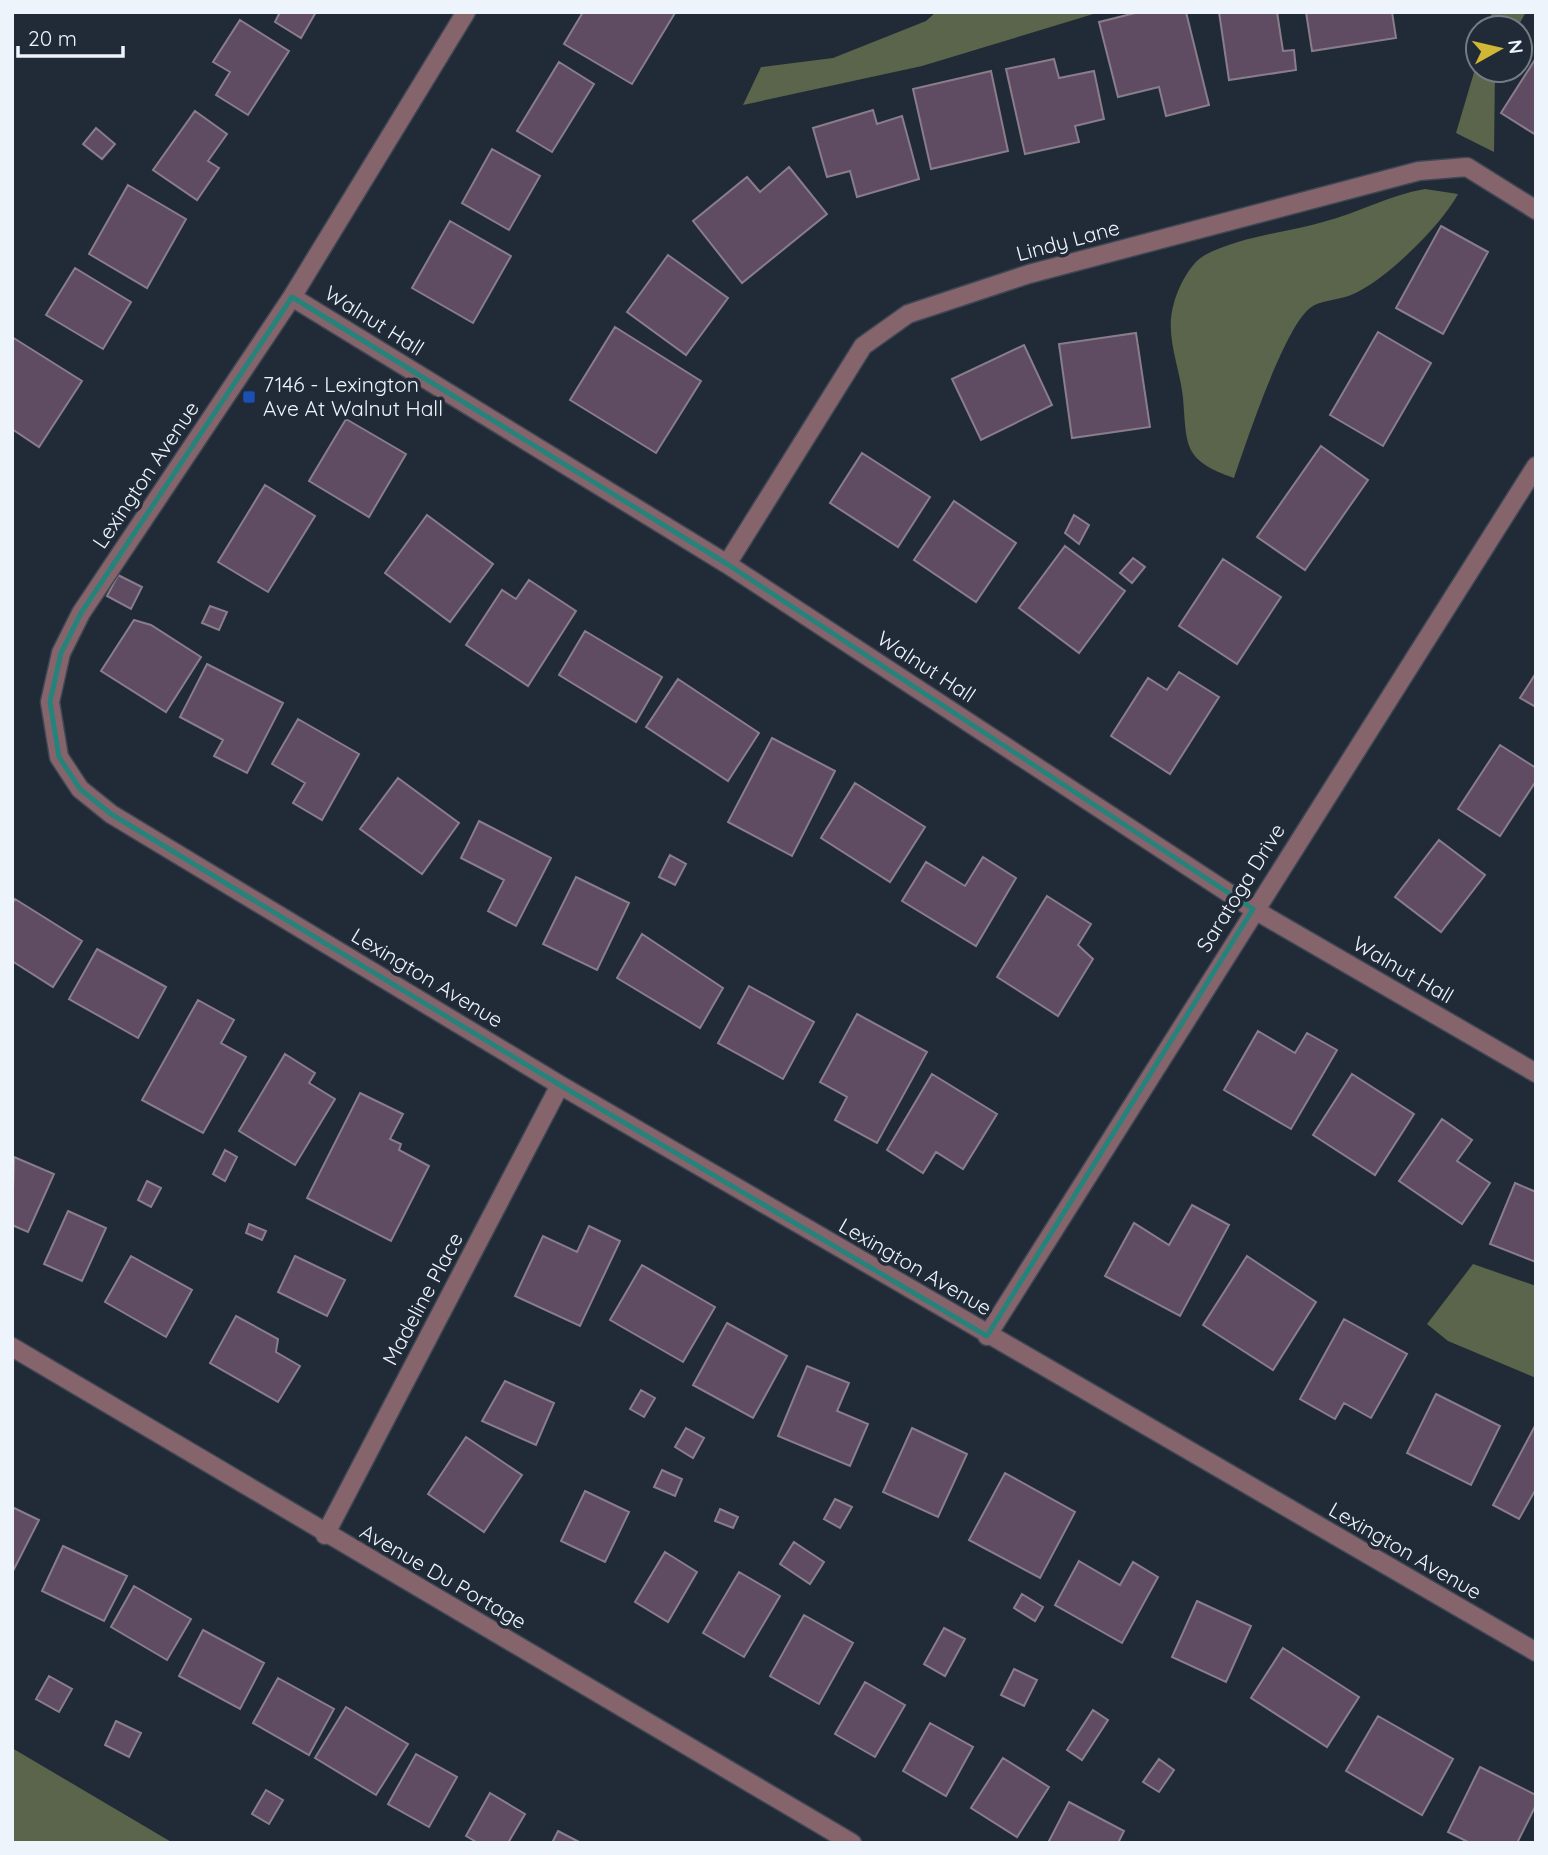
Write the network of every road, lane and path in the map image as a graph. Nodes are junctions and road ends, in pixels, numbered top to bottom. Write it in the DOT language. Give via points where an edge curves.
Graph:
graph roads {
  1 [pos="466,12"];
  2 [pos="1536,210"];
  3 [pos="292,297"];
  4 [pos="1536,466"];
  5 [pos="727,564"];
  6 [pos="1254,909"];
  7 [pos="1536,1073"];
  8 [pos="560,1085"];
  9 [pos="987,1336"];
  10 [pos="12,1347"];
  11 [pos="326,1535"];
  12 [pos="1536,1652"];
  13 [pos="852,1843"];
  1 -- 3 [label="street, Lexington Avenue"];
  2 -- 5 [label="street, Lindy Lane" via="1467,167 1419,171 1029,274 908,314 863,346"];
  3 -- 5 [label="street, Walnut Hall"];
  3 -- 8 [label="street, Lexington Avenue" via="80,613 61,653 50,702 59,757 80,789 111,814"];
  4 -- 6 [label="street, Saratoga Drive"];
  5 -- 6 [label="street, Walnut Hall"];
  6 -- 7 [label="street, Walnut Hall"];
  6 -- 9 [label="street, Saratoga Drive"];
  8 -- 9 [label="street, Lexington Avenue"];
  8 -- 11 [label="street, Madeline Place"];
  9 -- 12 [label="street, Lexington Avenue"];
  10 -- 11 [label="street, Avenue Du Portage"];
  11 -- 13 [label="street, Avenue Du Portage"];
}
